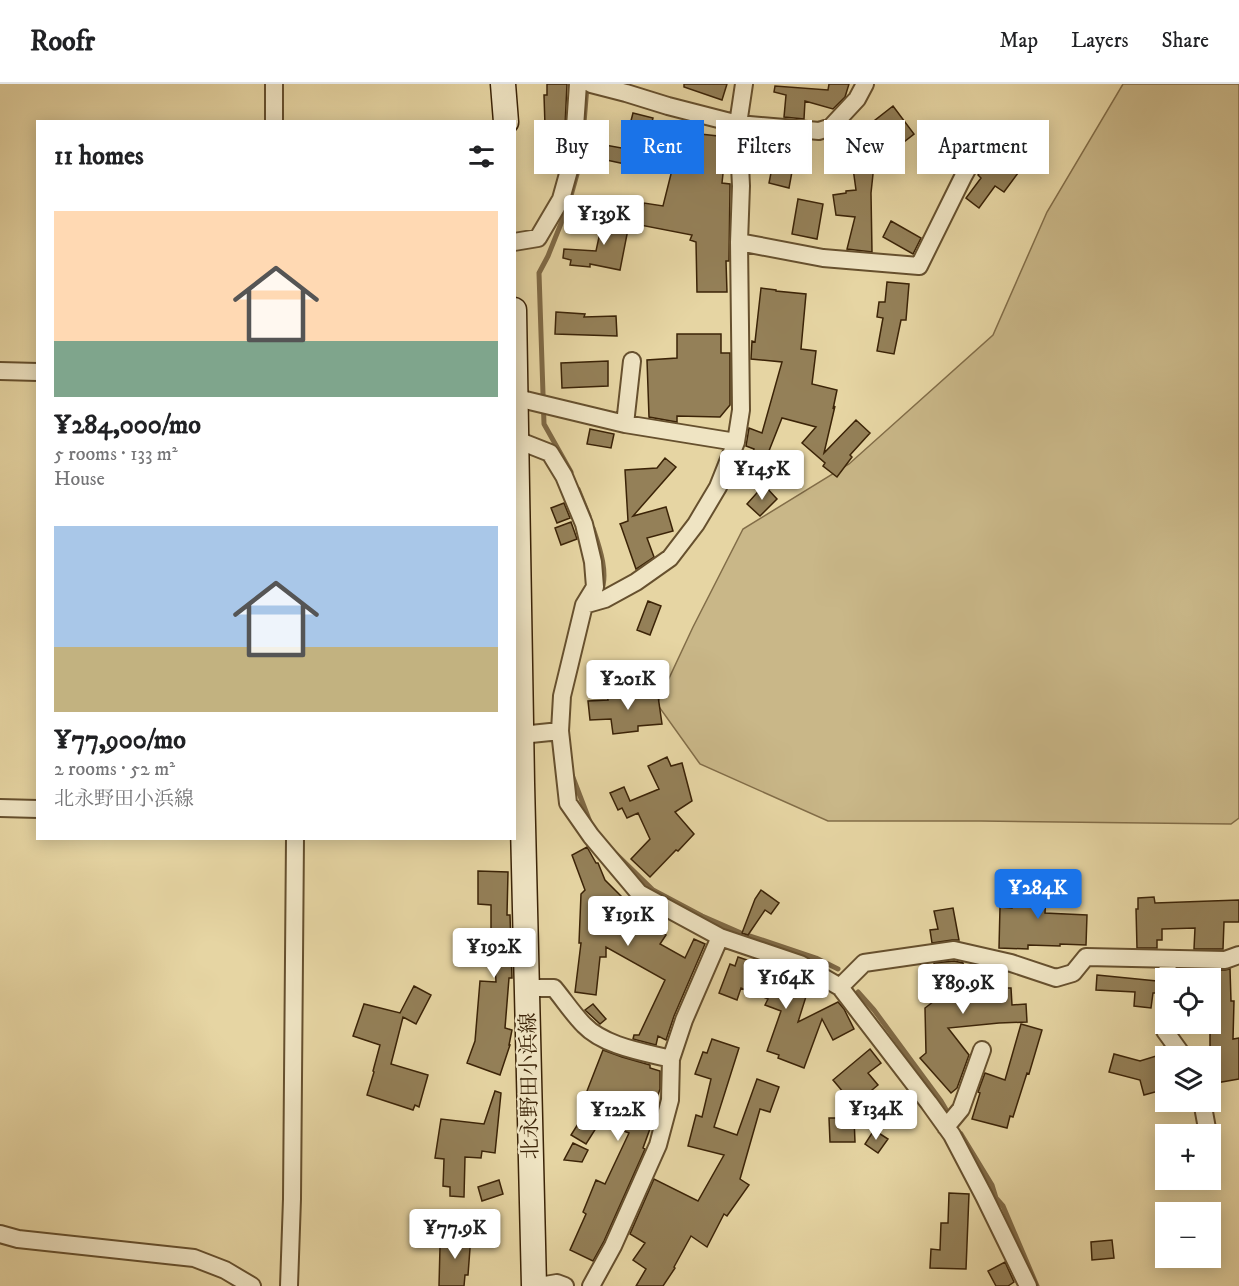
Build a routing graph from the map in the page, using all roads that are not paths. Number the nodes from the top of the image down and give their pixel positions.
1 (274, 84) edge
2 (504, 84) edge
3 (578, 84) edge
4 (744, 84) edge
5 (865, 84) edge
6 (595, 85) edge
7 (274, 120) edge
8 (506, 120) edge
9 (722, 120) edge
10 (739, 120) edge
11 (812, 130) edge
12 (740, 174) edge
13 (965, 174) edge
14 (516, 242) edge
15 (740, 242) junction
16 (516, 326) edge
17 (632, 361) dead end
18 (0, 371) edge
19 (36, 372) edge
20 (525, 400) junction
21 (625, 424) junction
22 (517, 440) junction
23 (736, 442) junction
24 (585, 604) junction
25 (560, 731) junction
26 (521, 735) junction
27 (0, 808) edge
28 (36, 808) edge
29 (519, 814) edge
30 (295, 840) edge
31 (720, 938) junction
32 (1239, 955) edge
33 (1167, 958) junction
34 (1167, 968) edge
35 (840, 987) junction
36 (527, 988) junction
37 (982, 1050) dead end
38 (671, 1059) junction
39 (946, 1127) junction
40 (0, 1234) edge
41 (252, 1286) edge
42 (289, 1286) edge
43 (534, 1286) edge
44 (539, 1286) edge
45 (565, 1286) edge
46 (591, 1286) edge
47 (1028, 1286) edge

1 - 7 street
2 - 8 main road
3 - 14 street
4 - 10 street
5 - 11 street
6 - 9 street
12 - 15 street
13 - 15 street
15 - 23 street
16 - 20 main road, 北永野田小浜線
17 - 21 street
18 - 19 street
20 - 21 street
20 - 22 main road, 北永野田小浜線
21 - 23 street
22 - 24 street
22 - 26 main road, 北永野田小浜線
23 - 24 street
24 - 25 street
25 - 26 street
25 - 31 street
26 - 29 main road, 北永野田小浜線
27 - 28 street
29 - 36 main road, 北永野田小浜線
30 - 42 street
31 - 35 street
31 - 38 street
32 - 33 street
33 - 34 street
33 - 35 street
35 - 39 street
36 - 38 street
36 - 43 main road, 北永野田小浜線
37 - 39 street
38 - 46 street
39 - 47 street
40 - 41 street
44 - 45 street

